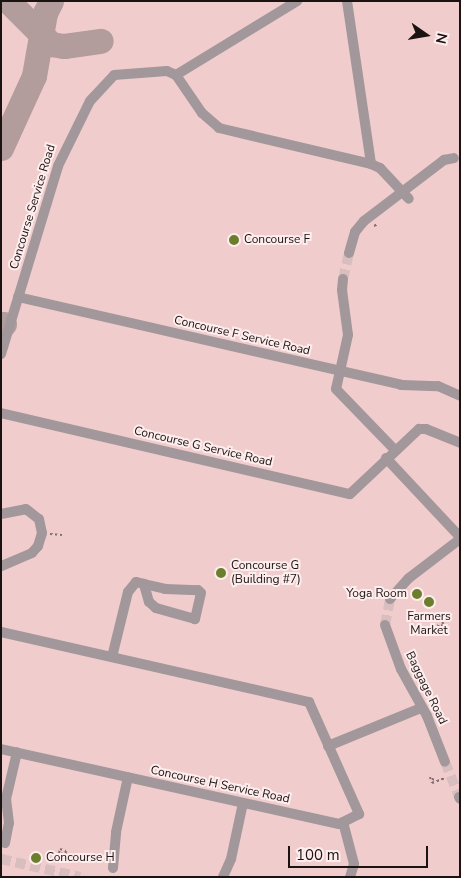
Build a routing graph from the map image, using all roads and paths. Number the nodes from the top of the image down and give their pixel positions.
1 (297, 1) edge
2 (347, 1) edge
3 (176, 75) junction
4 (454, 158) dead end
5 (371, 164) junction
6 (406, 195) junction
7 (349, 254) tunnel mouth
8 (344, 278) tunnel mouth
9 (18, 297) junction
10 (1, 354) edge
11 (340, 371) junction
12 (460, 396) edge
13 (1, 413) edge
14 (460, 443) edge
15 (395, 450) junction
16 (386, 458) junction
17 (1, 514) edge
18 (460, 538) edge
19 (1, 566) edge
20 (144, 584) junction
21 (390, 599) tunnel mouth
22 (441, 613) dead end
23 (440, 619) dead end
24 (442, 624) junction
25 (385, 625) tunnel mouth
26 (438, 628) dead end
27 (1, 632) edge
28 (436, 634) dead end
29 (112, 657) junction
30 (421, 708) junction
31 (328, 746) junction
32 (1, 749) edge
33 (16, 752) junction
34 (445, 762) tunnel mouth
35 (128, 777) junction
36 (445, 778) dead end
37 (434, 780) dead end
38 (4, 800) edge
39 (243, 802) junction
40 (343, 822) junction
41 (4, 824) edge
42 (4, 843) dead end
43 (63, 854) dead end
44 (65, 857) dead end
45 (113, 868) dead end
46 (223, 877) edge
47 (350, 877) edge

1 - 3 lane
2 - 5 lane
3 - 5 lane
3 - 9 lane, Concourse Service Road
4 - 6 lane
5 - 6 lane
6 - 7 lane
8 - 11 lane
9 - 10 lane, Concourse Service Road
9 - 11 lane, Concourse F Service Road
11 - 12 lane, Concourse F Service Road
11 - 15 lane
13 - 16 lane, Concourse G Service Road
14 - 15 lane
15 - 16 lane
16 - 18 lane
17 - 19 lane
18 - 21 lane
20 - 20 lane
20 - 29 lane
22 - 24 path
23 - 24 path
24 - 26 path
24 - 28 path
25 - 30 lane, Baggage Road
27 - 29 lane
29 - 31 lane
30 - 31 lane
30 - 34 lane, Baggage Road
31 - 40 lane
32 - 33 lane, Concourse H Service Road
33 - 35 lane, Concourse H Service Road
33 - 38 lane
35 - 39 lane, Concourse H Service Road
35 - 45 lane
36 - 37 path
38 - 41 lane
39 - 40 lane, Concourse H Service Road
39 - 46 lane
40 - 47 lane
41 - 42 lane
43 - 44 path

